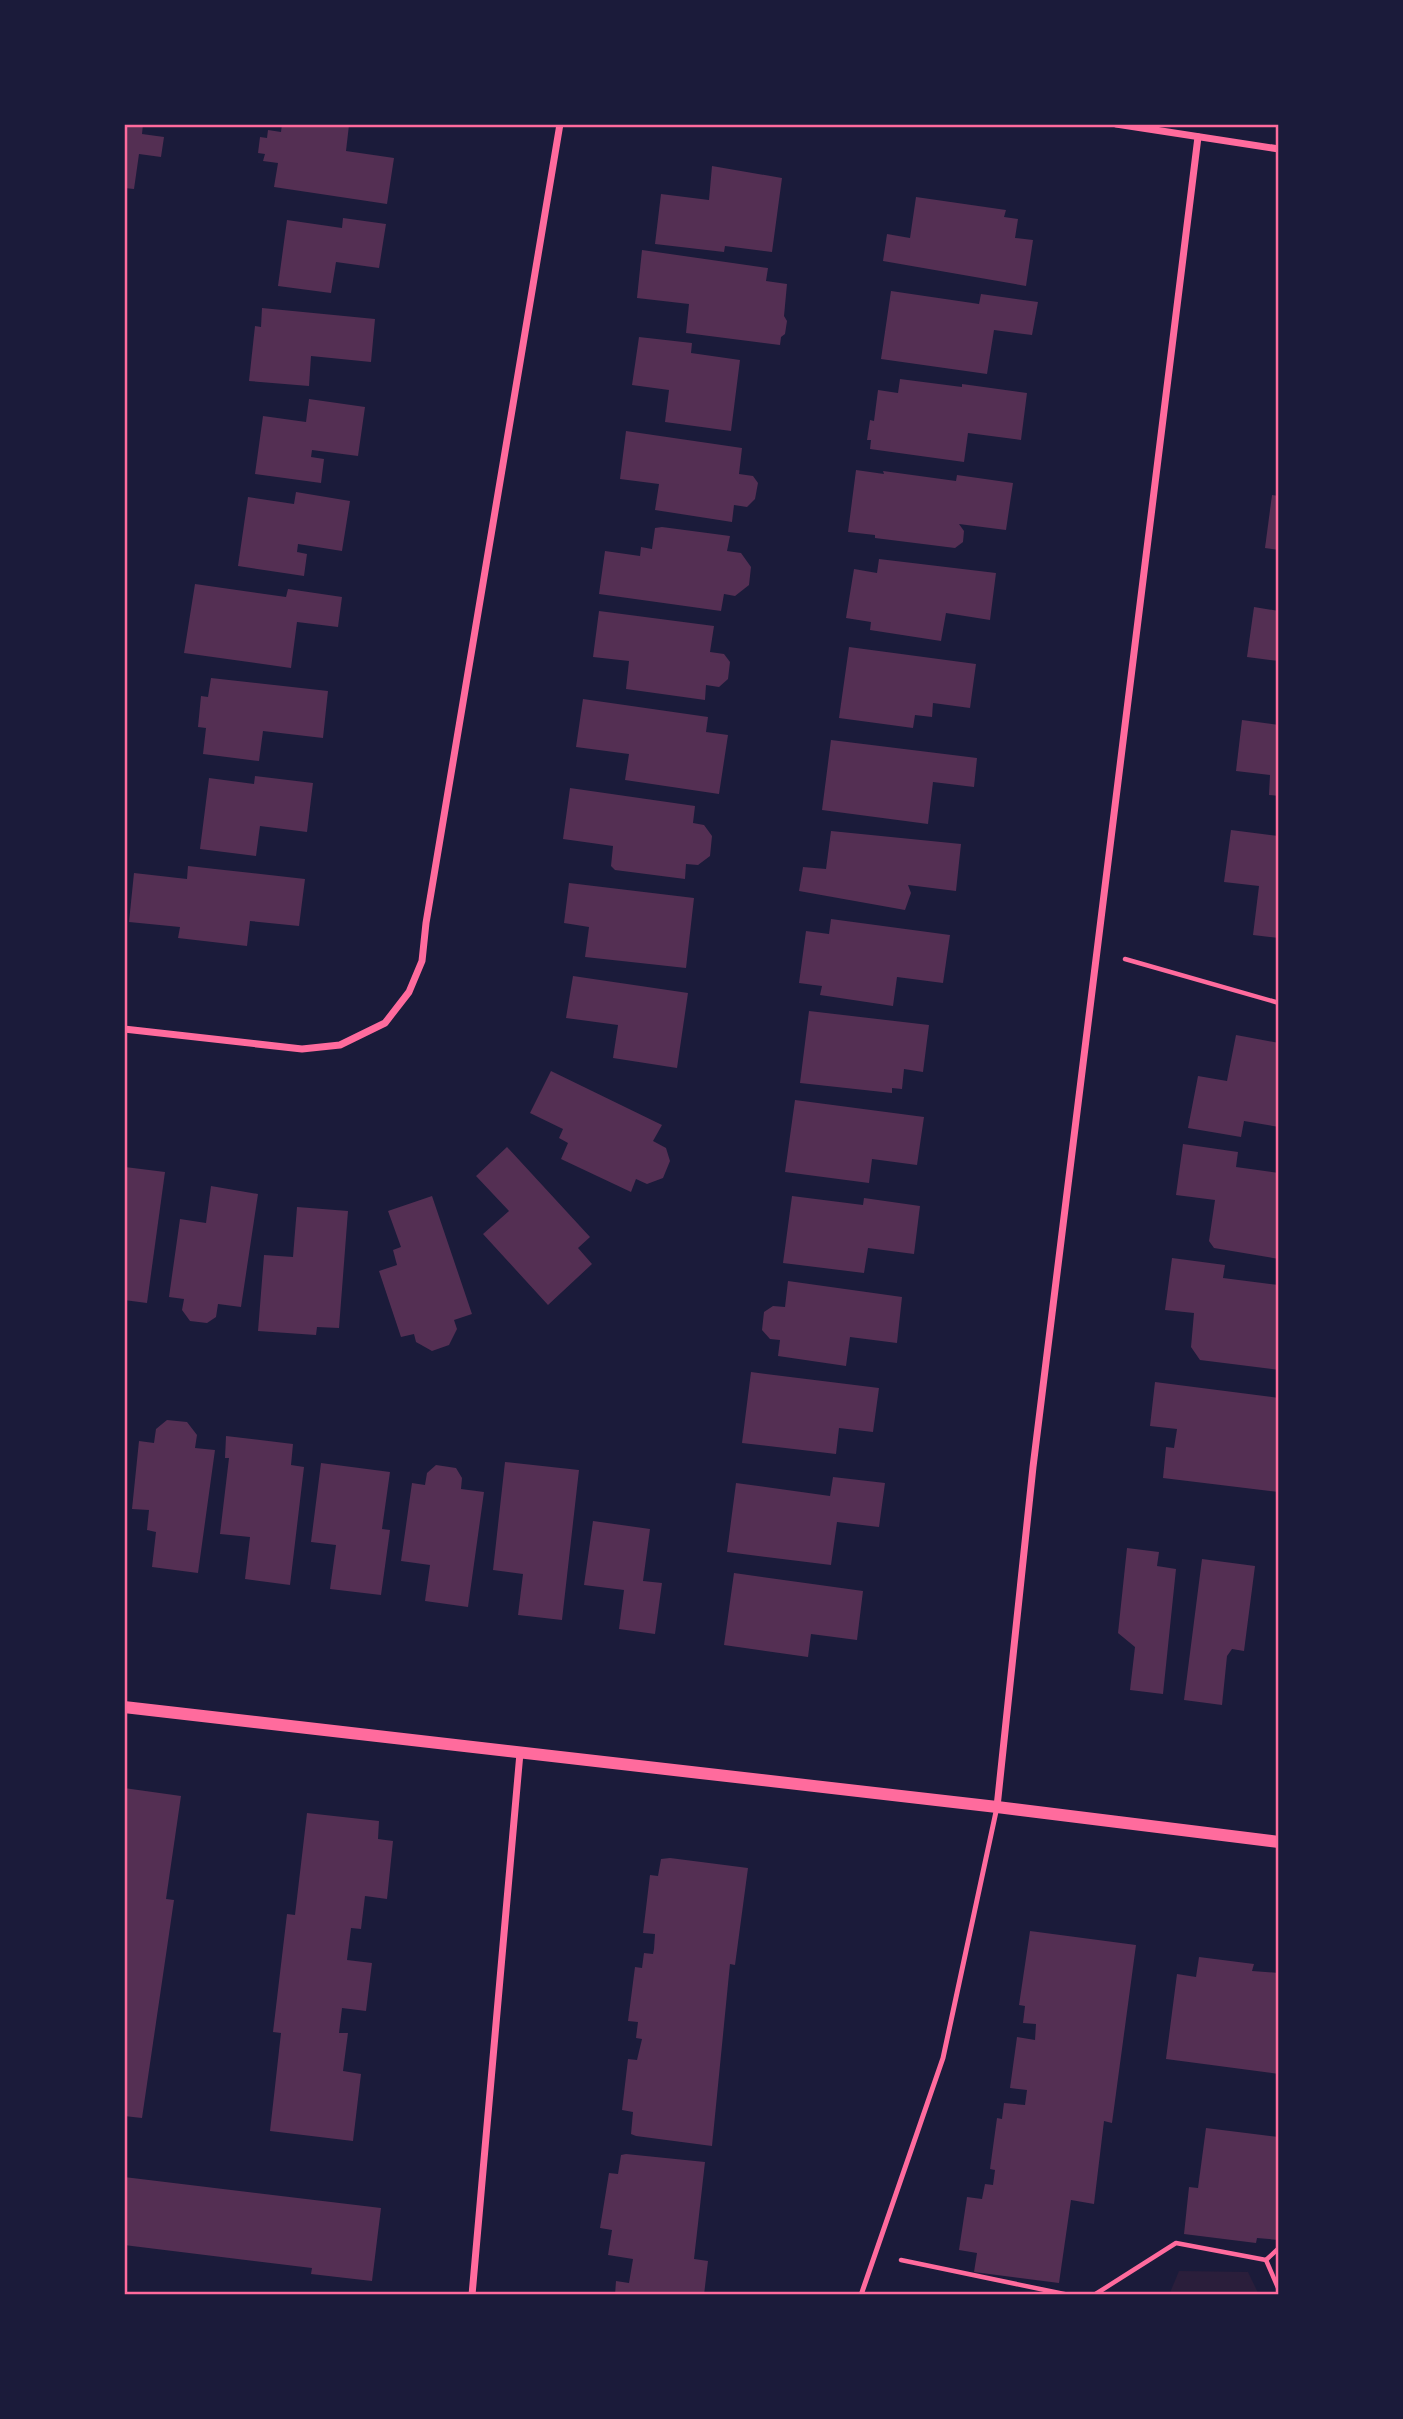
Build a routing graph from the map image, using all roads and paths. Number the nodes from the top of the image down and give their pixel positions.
1 (560, 124) edge
2 (1116, 124) edge
3 (1198, 137) junction
4 (1279, 149) edge
5 (1096, 950) junction
6 (1279, 1003) edge
7 (124, 1029) edge
8 (124, 1707) edge
9 (520, 1753) junction
10 (997, 1807) junction
11 (1279, 1842) edge
12 (1279, 2248) edge
13 (875, 2255) junction
14 (1266, 2260) junction
15 (1279, 2290) edge
16 (472, 2295) edge
17 (861, 2295) edge
18 (1069, 2295) edge
19 (1094, 2295) edge

1 - 7 street
2 - 3 street
3 - 4 street
3 - 5 street
5 - 6 path
5 - 10 street
8 - 9 street
9 - 10 street
9 - 16 street
10 - 11 street
10 - 13 lane
12 - 14 path
13 - 17 lane
13 - 18 path
14 - 15 path
14 - 19 path

